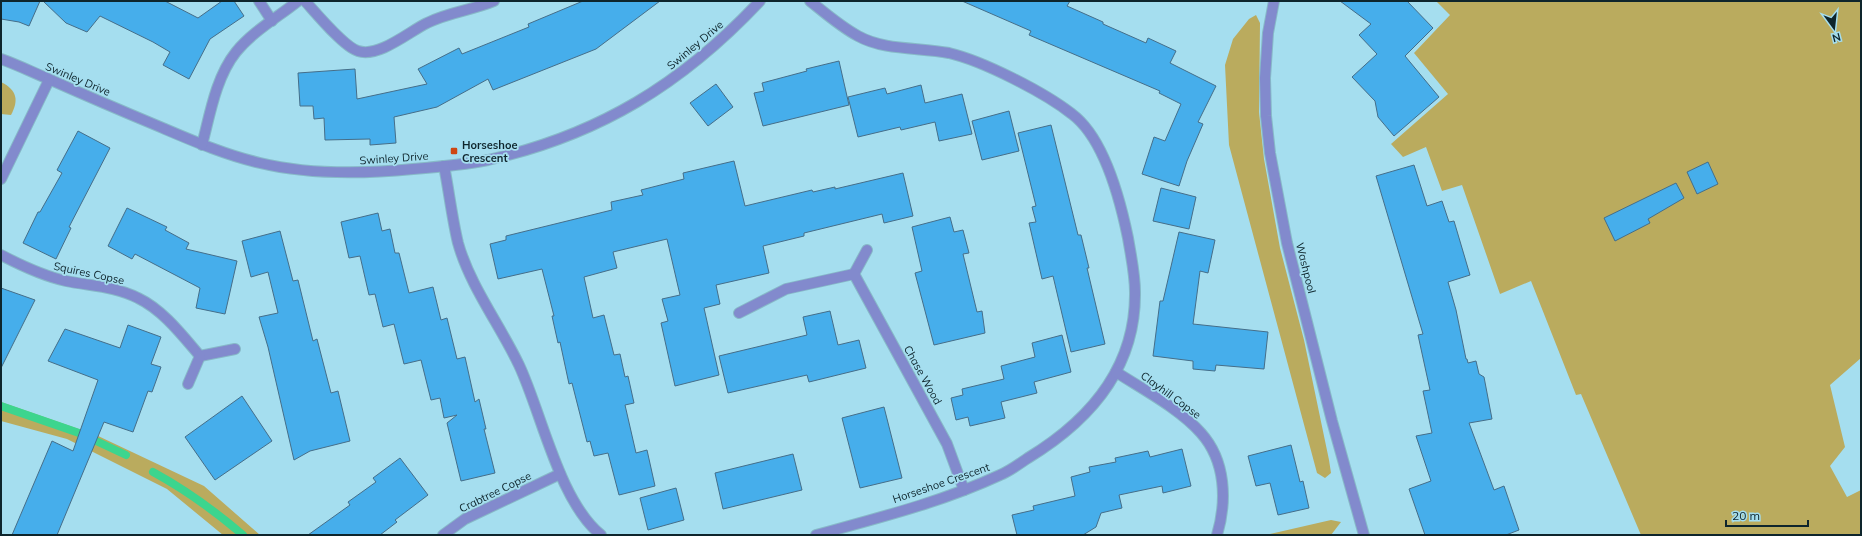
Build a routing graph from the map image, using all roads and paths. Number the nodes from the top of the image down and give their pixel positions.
1 (259, 1) edge
2 (298, 1) edge
3 (305, 1) edge
4 (494, 1) edge
5 (760, 1) edge
6 (810, 1) edge
7 (1274, 1) edge
8 (272, 21) junction
9 (1, 59) edge
10 (49, 80) junction
11 (202, 145) junction
12 (444, 166) junction
13 (1, 179) edge
14 (867, 250) dead end
15 (1, 255) edge
16 (854, 274) junction
17 (738, 313) dead end
18 (235, 349) dead end
19 (200, 356) junction
20 (1116, 372) junction
21 (188, 384) dead end
22 (560, 474) junction
23 (964, 490) junction
24 (443, 535) edge
25 (601, 535) edge
26 (816, 535) edge
27 (1217, 535) edge
28 (1364, 535) edge

1 - 8 street
2 - 8 street
3 - 4 street
5 - 12 street, Swinley Drive
6 - 20 street, Horseshoe Crescent
7 - 28 street, Washpool
8 - 11 street
9 - 10 street, Swinley Drive
10 - 11 street, Swinley Drive
10 - 13 street
11 - 12 street, Swinley Drive
12 - 22 street
14 - 16 street
15 - 19 street, Squires Copse
16 - 17 street
16 - 23 street, Chase Wood
18 - 19 street
19 - 21 street
20 - 23 street, Horseshoe Crescent
20 - 27 street, Clayhill Copse
22 - 24 street, Crabtree Copse
22 - 25 street
23 - 26 street, Horseshoe Crescent

